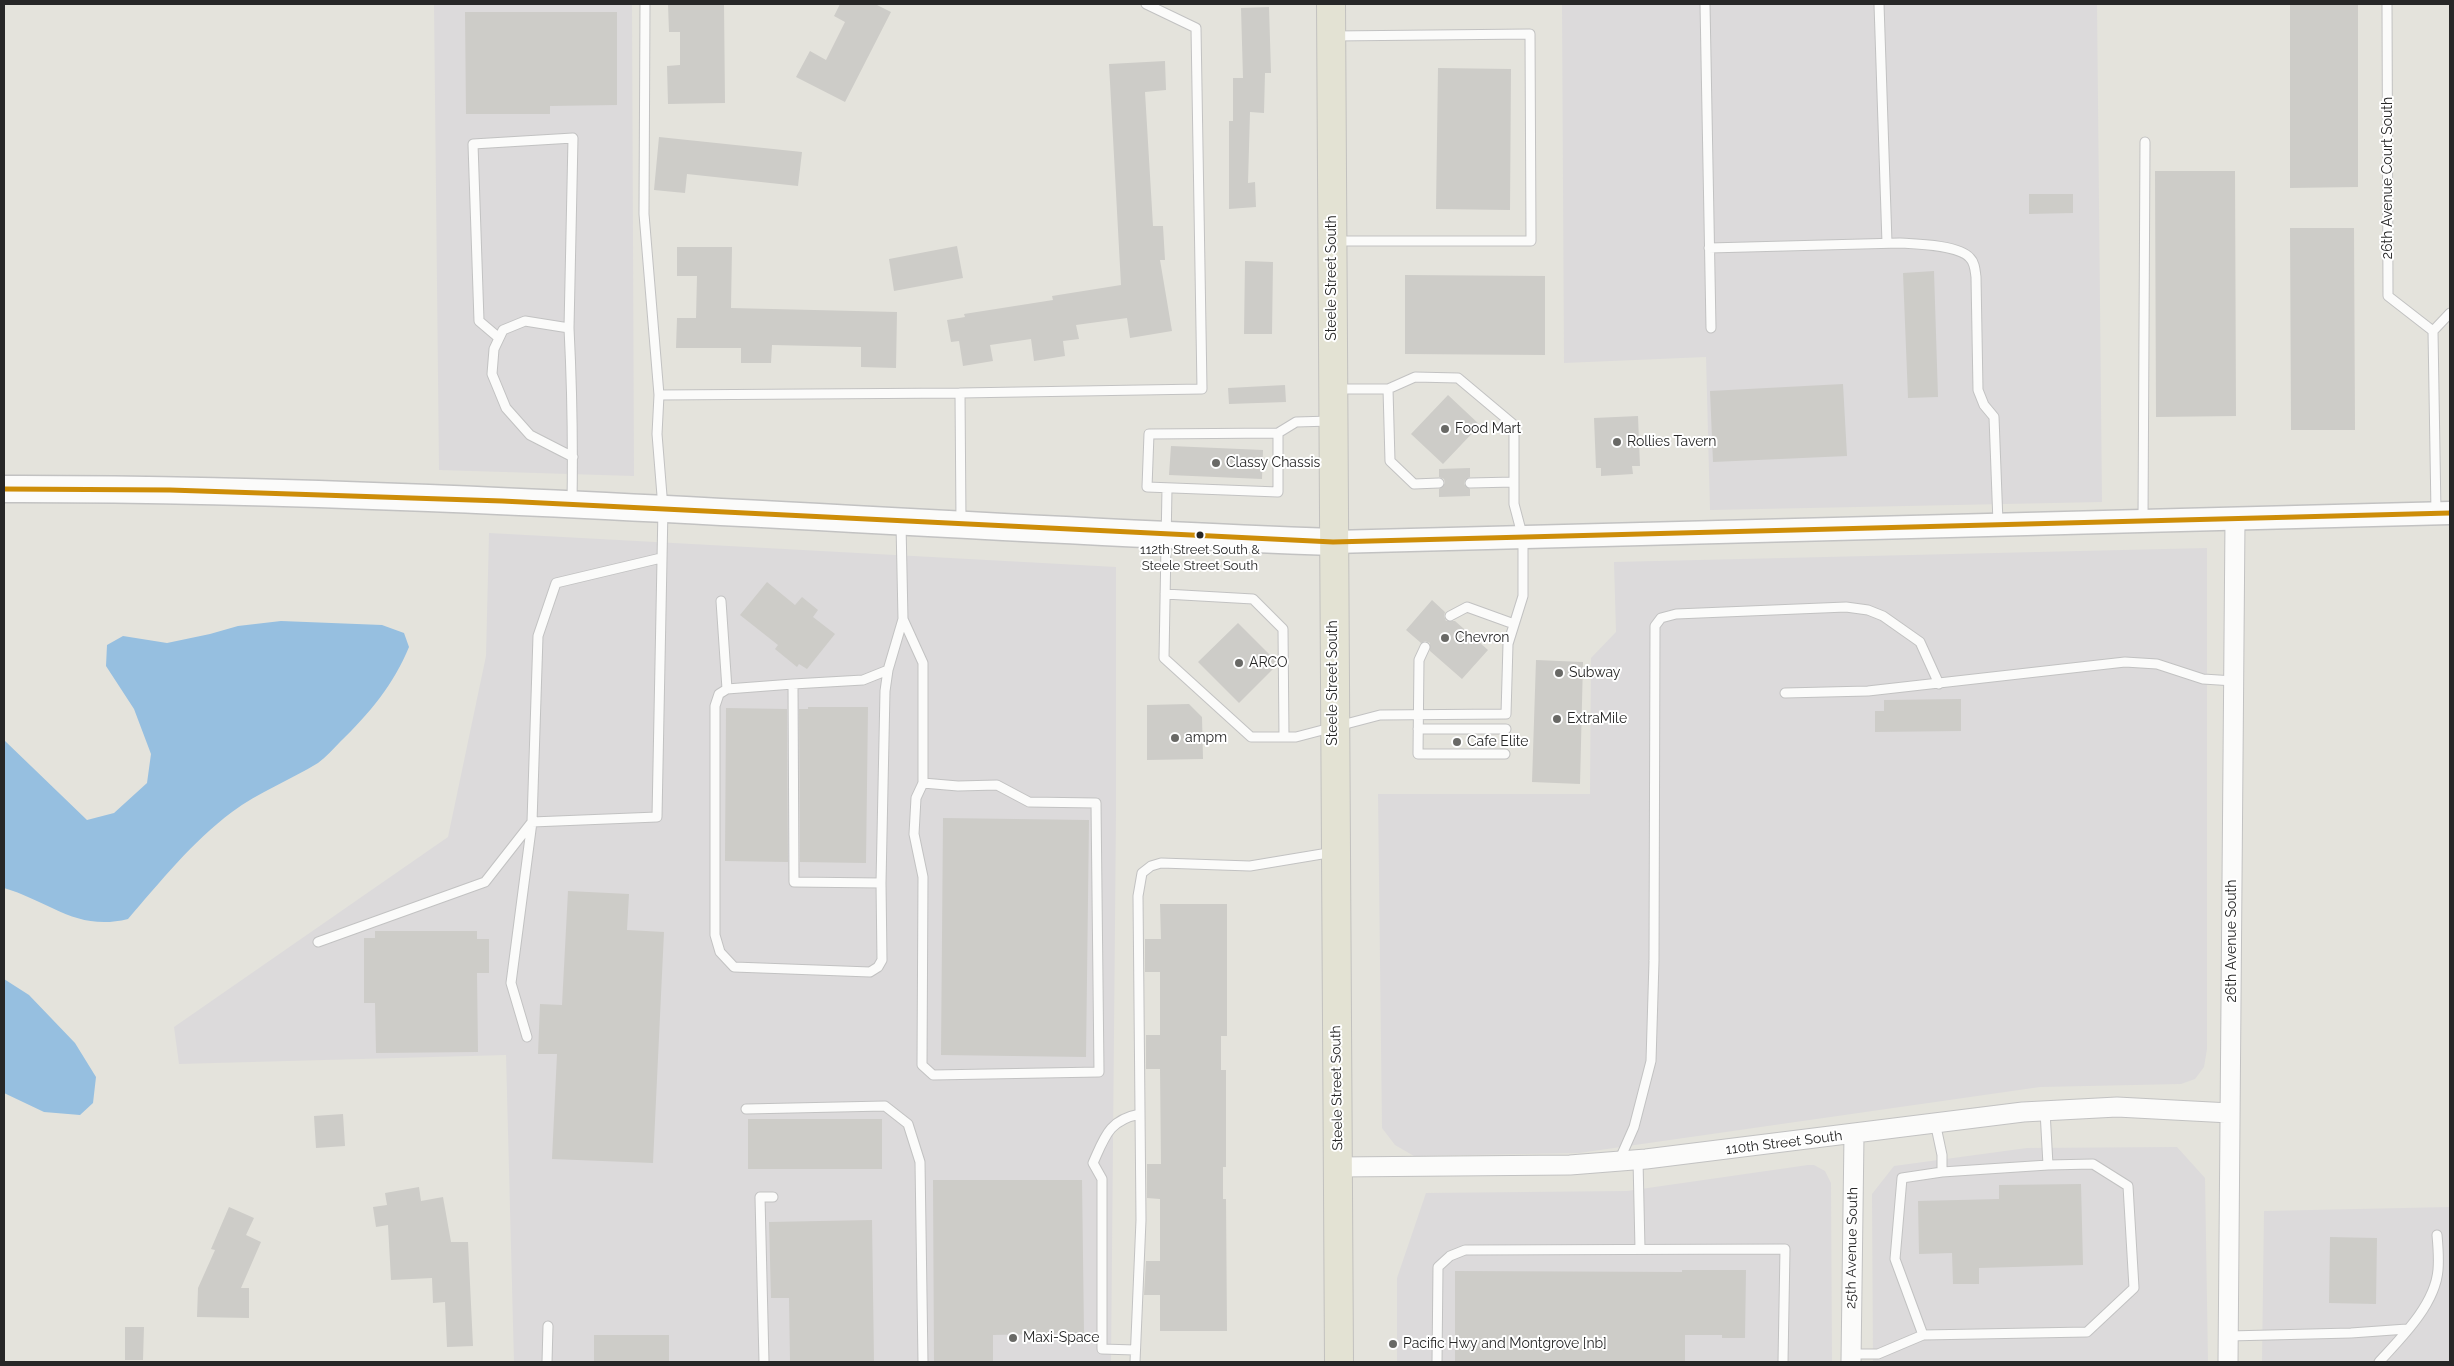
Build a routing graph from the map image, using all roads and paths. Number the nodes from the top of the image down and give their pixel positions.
1 (645, 4) edge
2 (1146, 4) edge
3 (1331, 4) edge
4 (1705, 4) edge
5 (1879, 4) edge
6 (2387, 4) edge
7 (1331, 36) junction
8 (2145, 142) dead end
9 (1332, 241) junction
10 (1887, 243) junction
11 (1709, 248) junction
12 (2450, 313) edge
13 (569, 328) junction
14 (1711, 328) dead end
15 (2433, 331) junction
16 (499, 338) junction
17 (1332, 389) junction
18 (1388, 389) junction
19 (960, 392) junction
20 (659, 394) junction
21 (1334, 421) junction
22 (1278, 433) junction
23 (573, 457) junction
24 (1514, 482) junction
25 (1439, 483) dead end
26 (1470, 483) dead end
27 (1167, 488) junction
28 (4, 489) edge
29 (572, 504) junction
30 (663, 508) junction
31 (2443, 514) edge
32 (2235, 520) junction
33 (901, 521) junction
34 (2143, 522) junction
35 (961, 524) junction
36 (1998, 526) junction
37 (1166, 536) junction
38 (1523, 538) junction
39 (1333, 542) junction
40 (661, 558) junction
41 (1165, 594) junction
42 (721, 601) dead end
43 (1450, 616) dead end
44 (903, 619) junction
45 (1514, 624) junction
46 (1425, 646) dead end
47 (888, 670) junction
48 (2234, 681) junction
49 (792, 684) junction
50 (1939, 684) junction
51 (726, 689) junction
52 (1785, 692) dead end
53 (1418, 715) junction
54 (1334, 727) junction
55 (1506, 729) dead end
56 (1418, 730) junction
57 (1284, 737) junction
58 (1505, 754) dead end
59 (922, 783) junction
60 (532, 822) junction
61 (1334, 852) junction
62 (881, 883) junction
63 (318, 942) dead end
64 (527, 1037) dead end
65 (746, 1109) dead end
66 (2045, 1111) junction
67 (2230, 1113) junction
68 (1140, 1114) junction
69 (1935, 1122) junction
70 (1854, 1134) junction
71 (1638, 1160) junction
72 (1619, 1161) junction
73 (2048, 1165) junction
74 (1337, 1167) junction
75 (1942, 1172) junction
76 (773, 1197) dead end
77 (2437, 1235) dead end
78 (1640, 1249) junction
79 (548, 1326) dead end
80 (2407, 1329) junction
81 (1923, 1335) junction
82 (2229, 1336) junction
83 (1135, 1350) junction
84 (1851, 1358) edge
85 (547, 1362) edge
86 (764, 1362) edge
87 (923, 1362) edge
88 (1135, 1362) edge
89 (1339, 1362) edge
90 (1437, 1362) edge
91 (1783, 1362) edge
92 (2228, 1362) edge
93 (2379, 1362) edge

1 - 20 lane
2 - 19 lane
3 - 7 main road, Steele Street South
4 - 11 lane
5 - 10 lane
6 - 15 lane, 26th Avenue Court South
7 - 9 main road, Steele Street South
7 - 9 lane
8 - 34 lane
9 - 17 main road, Steele Street South
10 - 11 lane
10 - 36 lane
11 - 14 lane
12 - 15 lane
13 - 16 lane
13 - 16 lane
13 - 23 lane
15 - 31 lane
16 - 23 lane
17 - 18 lane
17 - 21 main road, Steele Street South
18 - 24 lane
18 - 25 lane
19 - 20 lane
19 - 35 lane
20 - 30 lane
21 - 22 lane
21 - 39 main road, Steele Street South
22 - 27 lane
22 - 27 lane
23 - 29 lane
24 - 26 lane
24 - 38 lane
27 - 37 lane
28 - 29 main road
29 - 30 main road
30 - 33 main road
30 - 40 lane
31 - 32 street
32 - 34 street
32 - 48 street, 26th Avenue South
33 - 35 main road
33 - 44 lane
34 - 36 street
35 - 37 main road
36 - 38 street
37 - 39 main road
37 - 41 lane
38 - 39 street
38 - 45 lane
39 - 54 main road, Steele Street South
40 - 60 lane
40 - 60 lane
41 - 57 lane
41 - 57 lane
42 - 51 lane
43 - 45 lane
44 - 47 lane
44 - 59 lane
45 - 53 lane
46 - 53 lane
47 - 49 lane
47 - 62 lane
48 - 50 lane
48 - 67 street, 26th Avenue South
49 - 51 lane
49 - 62 lane
50 - 52 lane
50 - 72 lane
51 - 62 lane
53 - 54 lane
53 - 56 lane
54 - 57 lane
54 - 61 main road, Steele Street South
55 - 56 lane
56 - 58 lane
59 - 59 lane
60 - 63 lane
60 - 64 lane
61 - 68 lane
61 - 74 main road, Steele Street South
65 - 87 lane
66 - 67 street, 110th Street South
66 - 69 street, 110th Street South
66 - 73 lane
67 - 82 street, 26th Avenue South
68 - 83 lane
68 - 83 lane
69 - 70 street, 110th Street South
69 - 75 lane
70 - 71 street, 110th Street South
70 - 84 street, 25th Avenue South
71 - 72 street, 110th Street South
71 - 78 lane
72 - 74 street, 110th Street South
73 - 75 lane
73 - 81 lane
74 - 89 main road, Steele Street South
75 - 81 lane
76 - 86 lane
77 - 80 lane
78 - 90 lane
78 - 91 lane
79 - 85 lane
80 - 82 lane
80 - 93 lane
81 - 84 lane
82 - 92 street, 26th Avenue South
83 - 88 lane

